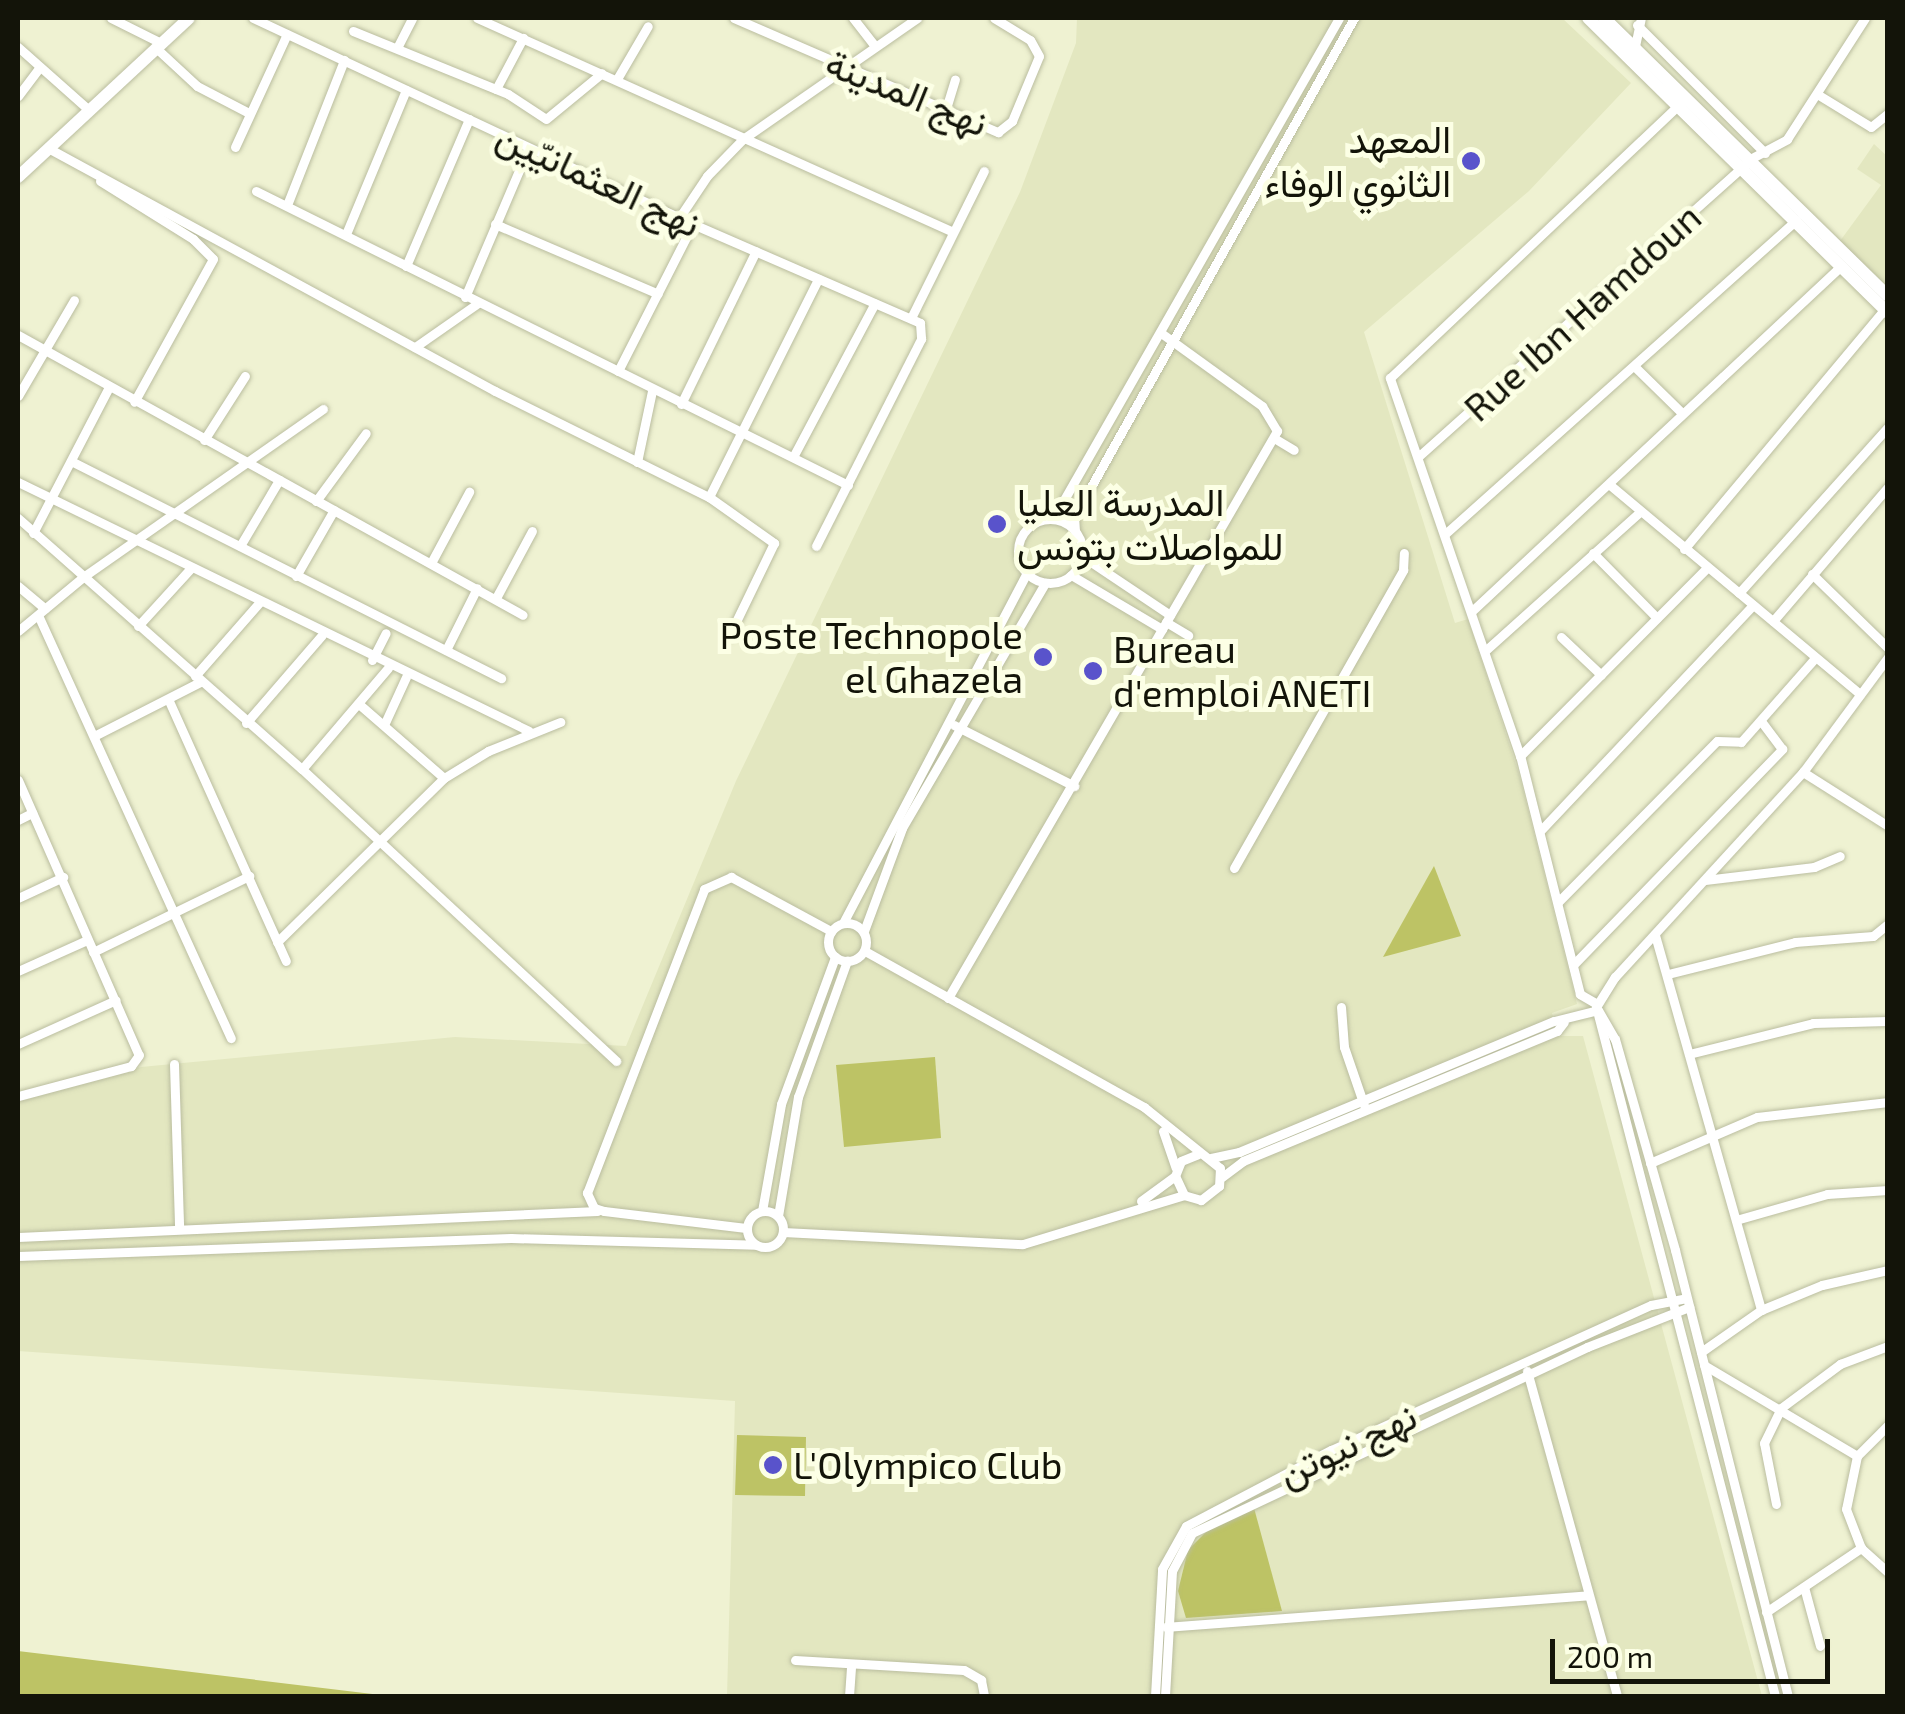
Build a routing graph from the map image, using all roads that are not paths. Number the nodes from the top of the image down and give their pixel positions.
1 (113, 18) edge
2 (190, 18) edge
3 (253, 18) edge
4 (412, 18) edge
5 (476, 18) edge
6 (734, 18) edge
7 (770, 18) edge
8 (853, 18) edge
9 (916, 18) edge
10 (994, 18) edge
11 (1339, 18) edge
12 (1354, 18) edge
13 (1588, 18) edge
14 (1604, 18) edge
15 (1865, 18) edge
16 (1639, 21) edge
17 (648, 26) dead end
18 (353, 30) dead end
19 (764, 31) junction
20 (288, 34) junction
21 (523, 38) junction
22 (158, 46) junction
23 (398, 46) junction
24 (876, 46) junction
25 (1635, 46) junction
26 (18, 47) edge
27 (344, 60) junction
28 (40, 67) junction
29 (840, 68) junction
30 (602, 73) junction
31 (617, 79) junction
32 (955, 80) dead end
33 (496, 89) junction
34 (406, 90) junction
35 (1817, 94) junction
36 (18, 96) edge
37 (1680, 104) junction
38 (89, 110) junction
39 (946, 112) junction
40 (249, 113) junction
41 (1888, 113) edge
42 (469, 119) junction
43 (743, 138) junction
44 (235, 146) dead end
45 (48, 148) junction
46 (528, 149) junction
47 (1754, 159) junction
48 (87, 169) junction
49 (984, 172) dead end
50 (18, 174) edge
51 (256, 191) dead end
52 (288, 206) junction
53 (679, 218) junction
54 (1796, 220) junction
55 (495, 224) junction
56 (694, 224) junction
57 (951, 230) junction
58 (346, 234) junction
59 (756, 252) junction
60 (406, 266) junction
61 (1841, 266) junction
62 (818, 279) junction
63 (658, 294) junction
64 (465, 297) junction
65 (74, 300) dead end
66 (478, 303) junction
67 (875, 303) junction
68 (1887, 306) edge
69 (910, 318) junction
70 (1162, 333) junction
71 (18, 335) edge
72 (1174, 341) junction
73 (415, 347) junction
74 (42, 350) junction
75 (1634, 366) junction
76 (618, 371) junction
77 (246, 376) dead end
78 (109, 388) junction
79 (652, 391) junction
80 (18, 396) edge
81 (134, 402) junction
82 (682, 404) junction
83 (324, 409) dead end
84 (1682, 412) junction
85 (1888, 427) edge
86 (366, 433) dead end
87 (740, 433) junction
88 (1274, 438) junction
89 (204, 440) junction
90 (1294, 450) dead end
91 (1419, 456) junction
92 (793, 457) junction
93 (71, 460) junction
94 (246, 462) junction
95 (637, 462) junction
96 (279, 480) junction
97 (18, 482) edge
98 (848, 485) junction
99 (1610, 486) junction
100 (1888, 487) edge
101 (470, 492) dead end
102 (50, 498) junction
103 (709, 498) junction
104 (316, 501) junction
105 (334, 510) junction
106 (1640, 512) junction
107 (172, 513) junction
108 (18, 518) edge
109 (1052, 519) junction
110 (532, 531) dead end
111 (1075, 531) junction
112 (33, 533) junction
113 (1445, 534) junction
114 (133, 541) junction
115 (240, 546) junction
116 (816, 546) dead end
117 (1684, 549) junction
118 (1404, 553) dead end
119 (1593, 553) junction
120 (1082, 556) junction
121 (432, 563) junction
122 (1707, 568) junction
123 (190, 569) junction
124 (1026, 574) junction
125 (1812, 574) junction
126 (1071, 575) junction
127 (296, 576) junction
128 (83, 577) junction
129 (1045, 583) junction
130 (18, 586) edge
131 (477, 588) junction
132 (1738, 593) junction
133 (496, 598) junction
134 (259, 603) junction
135 (1753, 605) junction
136 (1472, 611) junction
137 (42, 612) junction
138 (523, 615) dead end
139 (1656, 618) junction
140 (1773, 621) junction
141 (1166, 622) junction
142 (138, 626) junction
143 (18, 630) edge
144 (386, 633) dead end
145 (322, 635) junction
146 (1188, 635) dead end
147 (729, 636) dead end
148 (1561, 637) dead end
149 (1888, 648) edge
150 (446, 650) junction
151 (1486, 650) junction
152 (1888, 657) edge
153 (1815, 658) junction
154 (372, 660) junction
155 (388, 668) junction
156 (1601, 675) junction
157 (406, 677) junction
158 (501, 678) dead end
159 (198, 679) junction
160 (1860, 694) junction
161 (169, 700) junction
162 (360, 705) junction
163 (1761, 720) junction
164 (947, 721) junction
165 (560, 722) dead end
166 (246, 723) junction
167 (384, 725) junction
168 (958, 727) junction
169 (529, 732) junction
170 (96, 734) junction
171 (1520, 756) junction
172 (302, 770) junction
173 (1803, 772) junction
174 (444, 778) junction
175 (18, 780) edge
176 (1074, 786) junction
177 (32, 813) junction
178 (18, 820) edge
179 (1888, 826) edge
180 (1540, 830) junction
181 (379, 842) junction
182 (1840, 856) dead end
183 (1234, 868) dead end
184 (250, 876) junction
185 (63, 877) junction
186 (1705, 880) junction
187 (18, 898) edge
188 (1558, 902) junction
189 (176, 912) junction
190 (843, 922) junction
191 (1888, 924) edge
192 (831, 931) junction
193 (864, 931) junction
194 (1655, 935) junction
195 (88, 940) junction
196 (276, 942) junction
197 (865, 950) junction
198 (93, 952) junction
199 (835, 957) junction
200 (847, 961) junction
201 (286, 962) dead end
202 (1574, 966) junction
203 (18, 971) edge
204 (1668, 974) junction
205 (948, 998) junction
206 (116, 1000) junction
207 (1340, 1007) dead end
208 (1598, 1007) junction
209 (1888, 1020) edge
210 (231, 1038) dead end
211 (18, 1044) edge
212 (1689, 1054) junction
213 (616, 1061) dead end
214 (174, 1064) dead end
215 (18, 1096) edge
216 (1886, 1098) edge
217 (1363, 1105) junction
218 (1160, 1124) junction
219 (1712, 1133) junction
220 (1198, 1154) junction
221 (1212, 1158) junction
222 (1650, 1164) junction
223 (1175, 1173) junction
224 (1222, 1177) junction
225 (1888, 1190) edge
226 (1184, 1195) junction
227 (1134, 1205) junction
228 (604, 1211) junction
229 (762, 1211) junction
230 (778, 1216) junction
231 (1736, 1220) junction
232 (179, 1228) junction
233 (746, 1228) junction
234 (783, 1232) junction
235 (18, 1237) edge
236 (756, 1246) junction
237 (18, 1256) edge
238 (1888, 1270) edge
239 (1682, 1303) junction
240 (1760, 1310) junction
241 (1888, 1346) edge
242 (1701, 1352) junction
243 (1524, 1364) junction
244 (1704, 1365) junction
245 (1528, 1375) junction
246 (1781, 1408) junction
247 (1888, 1426) edge
248 (1857, 1456) junction
249 (1776, 1504) dead end
250 (1176, 1547) junction
251 (1861, 1548) junction
252 (1888, 1572) edge
253 (1804, 1587) junction
254 (1588, 1596) junction
255 (1766, 1612) junction
256 (1163, 1627) junction
257 (1820, 1646) dead end
258 (795, 1660) dead end
259 (851, 1664) junction
260 (849, 1696) edge
261 (984, 1696) edge
262 (1155, 1696) edge
263 (1165, 1696) edge
264 (1617, 1696) edge
265 (1775, 1696) edge
266 (1788, 1696) edge

1 - 22 street
2 - 22 street
3 - 20 street, نهج العثمانيّين
4 - 23 street
5 - 21 street
6 - 19 street, نهج المدينة
7 - 19 street
8 - 24 street
9 - 24 street
10 - 39 street, نهج المدينة
11 - 70 street
12 - 72 street
13 - 37 street
14 - 25 street
15 - 35 street, Rue Ibn Hamdoun
16 - 25 street
16 - 47 street
17 - 31 street
18 - 23 street
19 - 29 street, نهج المدينة
20 - 27 street, نهج العثمانيّين
20 - 40 street
21 - 30 street
21 - 33 street
22 - 38 street
22 - 40 street
23 - 33 street
24 - 29 street
25 - 47 street
26 - 28 street
27 - 34 street, نهج العثمانيّين
27 - 52 street
28 - 36 street
28 - 38 street
29 - 39 street, نهج المدينة
29 - 43 street
30 - 31 street
30 - 33 street
31 - 43 street
32 - 39 street
34 - 42 street, نهج العثمانيّين
34 - 58 street
35 - 41 street
35 - 47 street, Rue Ibn Hamdoun
37 - 47 street
37 - 91 street
38 - 45 street
40 - 44 street
42 - 46 street, نهج العثمانيّين
42 - 60 street
43 - 53 street
43 - 57 street
45 - 48 street
45 - 50 street
46 - 53 street, نهج العثمانيّين
46 - 55 street
47 - 54 street
47 - 68 street
47 - 91 street, Rue Ibn Hamdoun
48 - 73 street
48 - 81 street
49 - 57 street
51 - 52 street
52 - 58 street
53 - 56 street, نهج العثمانيّين
54 - 61 street
54 - 75 street
55 - 63 street
55 - 64 street
56 - 59 street, نهج العثمانيّين
56 - 63 street
57 - 69 street
58 - 60 street
59 - 62 street, نهج العثمانيّين
59 - 82 street
60 - 64 street
61 - 68 street
61 - 84 street
62 - 67 street, نهج العثمانيّين
62 - 87 street
63 - 76 street
64 - 66 street
65 - 74 street
66 - 73 street
66 - 76 street
67 - 69 street, نهج العثمانيّين
67 - 92 street
68 - 117 street
69 - 98 street
70 - 72 street
70 - 109 street
71 - 74 street
72 - 88 street
72 - 111 street
73 - 95 street
74 - 78 street
74 - 80 street
75 - 84 street
75 - 113 street
76 - 79 street
77 - 89 street
78 - 81 street
78 - 93 street
79 - 82 street
79 - 95 street
81 - 89 street
82 - 87 street
83 - 94 street
84 - 99 street
85 - 132 street
86 - 104 street
87 - 92 street
87 - 103 street
88 - 90 street
88 - 141 street
89 - 94 street
91 - 113 street
92 - 98 street
93 - 102 street
93 - 107 street
94 - 96 street
94 - 107 street
95 - 103 street
96 - 104 street
96 - 115 street
97 - 102 street
98 - 116 street
99 - 106 street
99 - 136 street
100 - 125 street
101 - 121 street
102 - 112 street
102 - 114 street
103 - 147 street
104 - 105 street
105 - 121 street
105 - 127 street
106 - 117 street
106 - 119 street
107 - 114 street
107 - 115 street
108 - 112 street
109 - 111 street
109 - 124 street
110 - 133 street
111 - 120 street
112 - 128 street
113 - 136 street
114 - 123 street
114 - 128 street
115 - 127 street
117 - 122 street
118 - 183 street
119 - 139 street
119 - 151 street
120 - 126 street
120 - 141 street
121 - 131 street
122 - 132 street
122 - 139 street
123 - 134 street
123 - 142 street
124 - 129 street
124 - 164 street
125 - 140 street
125 - 149 street
126 - 129 street
126 - 141 street
127 - 150 street
128 - 137 street
128 - 142 street
129 - 168 street
130 - 137 street
131 - 133 street
131 - 150 street
132 - 135 street
133 - 138 street
134 - 145 street
134 - 159 street
135 - 140 street
135 - 180 street
136 - 151 street
137 - 143 street
137 - 170 street
139 - 156 street
140 - 153 street
141 - 146 street
141 - 176 street
142 - 159 street
144 - 154 street
145 - 154 street
145 - 166 street
148 - 156 street
150 - 158 street
151 - 171 street
152 - 160 street
153 - 160 street
153 - 163 street
154 - 155 street
155 - 157 street
155 - 162 street
156 - 171 street
157 - 167 street
157 - 169 street
159 - 161 street
159 - 166 street
160 - 173 street
161 - 170 street
161 - 184 street
162 - 167 street
162 - 172 street
163 - 188 street
163 - 202 street
164 - 168 street
164 - 190 street
165 - 169 street
166 - 172 street
167 - 174 street
168 - 176 street
168 - 193 street
169 - 174 street
170 - 189 street
171 - 180 street
172 - 181 street
173 - 179 street
173 - 186 street
174 - 181 street
175 - 177 street
176 - 205 street
177 - 178 street
177 - 185 street
180 - 188 street
181 - 196 street
181 - 213 street
182 - 186 street
184 - 189 street
184 - 196 street
185 - 187 street
185 - 195 street
186 - 194 street
188 - 202 street
189 - 198 street
189 - 210 street
190 - 192 street
190 - 193 street
191 - 204 street
192 - 199 street
192 - 228 street
193 - 197 street
194 - 204 street
194 - 208 street
195 - 198 street
195 - 203 street
196 - 201 street
197 - 200 street
197 - 205 street
198 - 206 street
199 - 200 street
199 - 229 street
200 - 230 street
202 - 208 street
204 - 212 street
205 - 218 street
206 - 211 street
206 - 215 street
207 - 217 street
208 - 217 street
208 - 222 street
208 - 239 street
209 - 212 street
212 - 219 street
214 - 232 street
216 - 219 street
217 - 221 street
217 - 224 street
218 - 220 street
218 - 223 street
219 - 222 street
219 - 231 street
220 - 221 street
220 - 223 street
221 - 224 street
222 - 239 street
223 - 226 street
223 - 227 street
224 - 226 street
225 - 231 street
226 - 227 street
227 - 234 street
228 - 232 street
228 - 233 street
229 - 230 street
229 - 233 street
230 - 234 street
231 - 240 street
232 - 235 street
233 - 236 street
234 - 236 street
236 - 237 street
238 - 240 street
239 - 242 street
239 - 243 street, نهج نيوتن
239 - 245 street, نهج نيوتن
239 - 265 street
240 - 242 street
241 - 246 street
242 - 244 street
243 - 245 street
243 - 250 street, نهج نيوتن
244 - 246 street
244 - 255 street
245 - 250 street, نهج نيوتن
245 - 254 street
246 - 248 street
246 - 249 street
247 - 248 street
248 - 251 street
250 - 256 street
251 - 252 street
251 - 253 street
253 - 255 street
253 - 257 street
254 - 256 street
254 - 264 street
255 - 266 street
256 - 262 street
256 - 263 street
258 - 259 street
259 - 260 street
259 - 261 street

